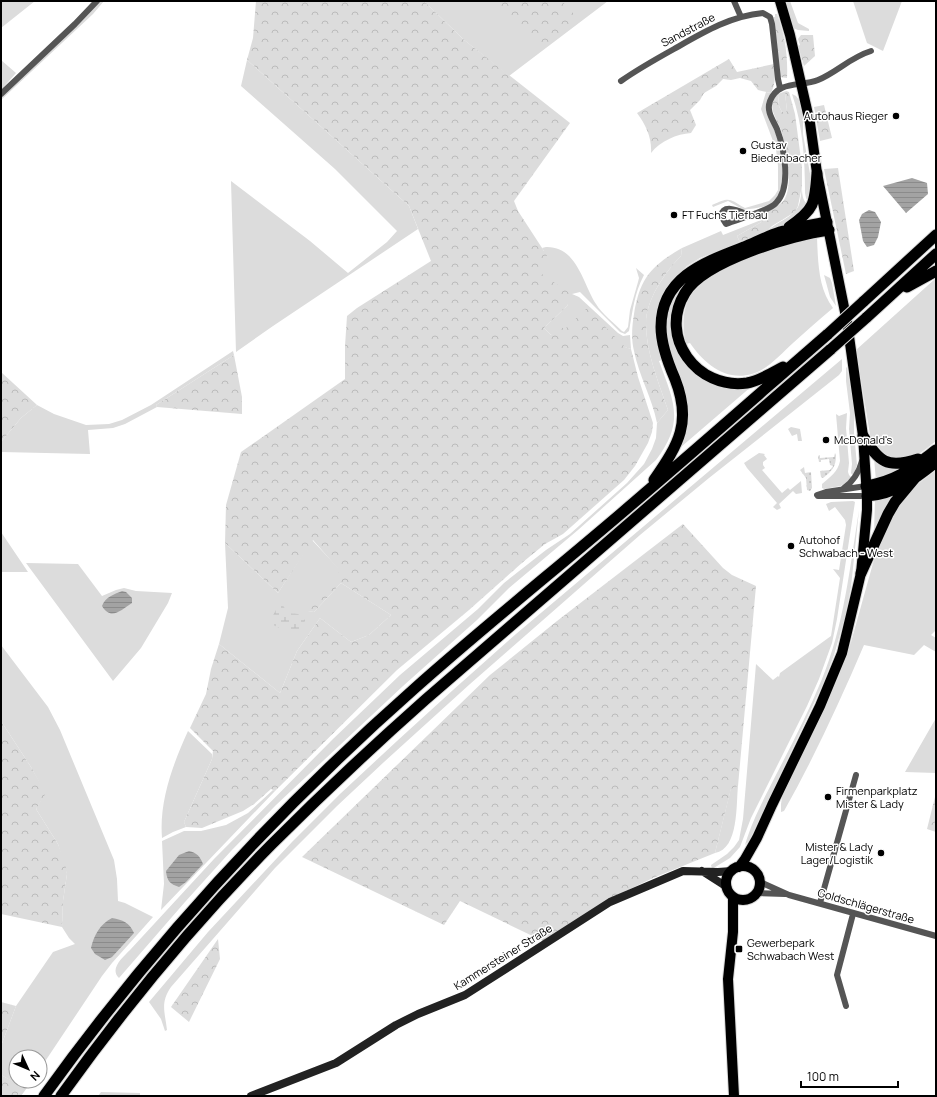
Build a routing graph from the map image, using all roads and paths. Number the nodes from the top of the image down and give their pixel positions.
1 (97, 1) edge
2 (734, 1) edge
3 (780, 1) edge
4 (742, 17) junction
5 (871, 51) dead end
6 (621, 81) dead end
7 (801, 84) junction
8 (780, 88) junction
9 (1, 94) edge
10 (817, 173) junction
11 (745, 216) dead end
12 (828, 226) junction
13 (781, 232) junction
14 (936, 235) edge
15 (936, 254) edge
16 (936, 271) edge
17 (891, 296) junction
18 (799, 358) junction
19 (863, 436) junction
20 (936, 450) edge
21 (864, 454) junction
22 (931, 459) edge
23 (915, 478) junction
24 (842, 489) junction
25 (867, 491) junction
26 (644, 494) junction
27 (861, 573) junction
28 (856, 775) dead end
29 (757, 838) junction
30 (735, 869) junction
31 (754, 870) junction
32 (702, 871) junction
33 (760, 882) junction
34 (726, 887) junction
35 (757, 893) junction
36 (790, 895) junction
37 (733, 897) junction
38 (746, 900) junction
39 (820, 902) junction
40 (853, 914) junction
41 (733, 932) junction
42 (936, 936) edge
43 (846, 1006) dead end
44 (44, 1096) edge
45 (61, 1096) edge
46 (251, 1096) edge
47 (734, 1096) edge

1 - 9 street
2 - 4 street
3 - 7 main road
4 - 6 street, Sandstraße
4 - 8 street, Sandstraße
5 - 7 street
7 - 8 street
7 - 10 main road
8 - 11 street
10 - 12 main road
10 - 13 highway
12 - 13 highway
12 - 18 highway
12 - 19 main road
13 - 26 highway
14 - 18 highway, bridge
15 - 17 highway
16 - 17 highway
17 - 45 highway, bridge
18 - 26 highway
19 - 21 main road
19 - 22 highway
20 - 22 highway
21 - 24 street
21 - 25 main road
22 - 23 highway
22 - 25 highway
23 - 25 highway
23 - 27 highway
24 - 25 street
24 - 25 street
25 - 27 main road
26 - 44 highway
27 - 29 main road
28 - 39 street
29 - 30 main road
29 - 31 main road
30 - 31 main road
30 - 32 street, Kammersteiner Straße
30 - 34 main road
31 - 33 main road
32 - 34 street
32 - 46 street, Kammersteiner Straße
33 - 35 main road
33 - 36 street, Goldschlägerstraße
34 - 37 main road
35 - 36 street, Goldschlägerstraße
35 - 38 main road
36 - 39 street, Goldschlägerstraße
37 - 38 main road
37 - 41 main road
38 - 41 main road
39 - 40 street, Goldschlägerstraße
40 - 42 street, Goldschlägerstraße
40 - 43 street
41 - 47 main road

